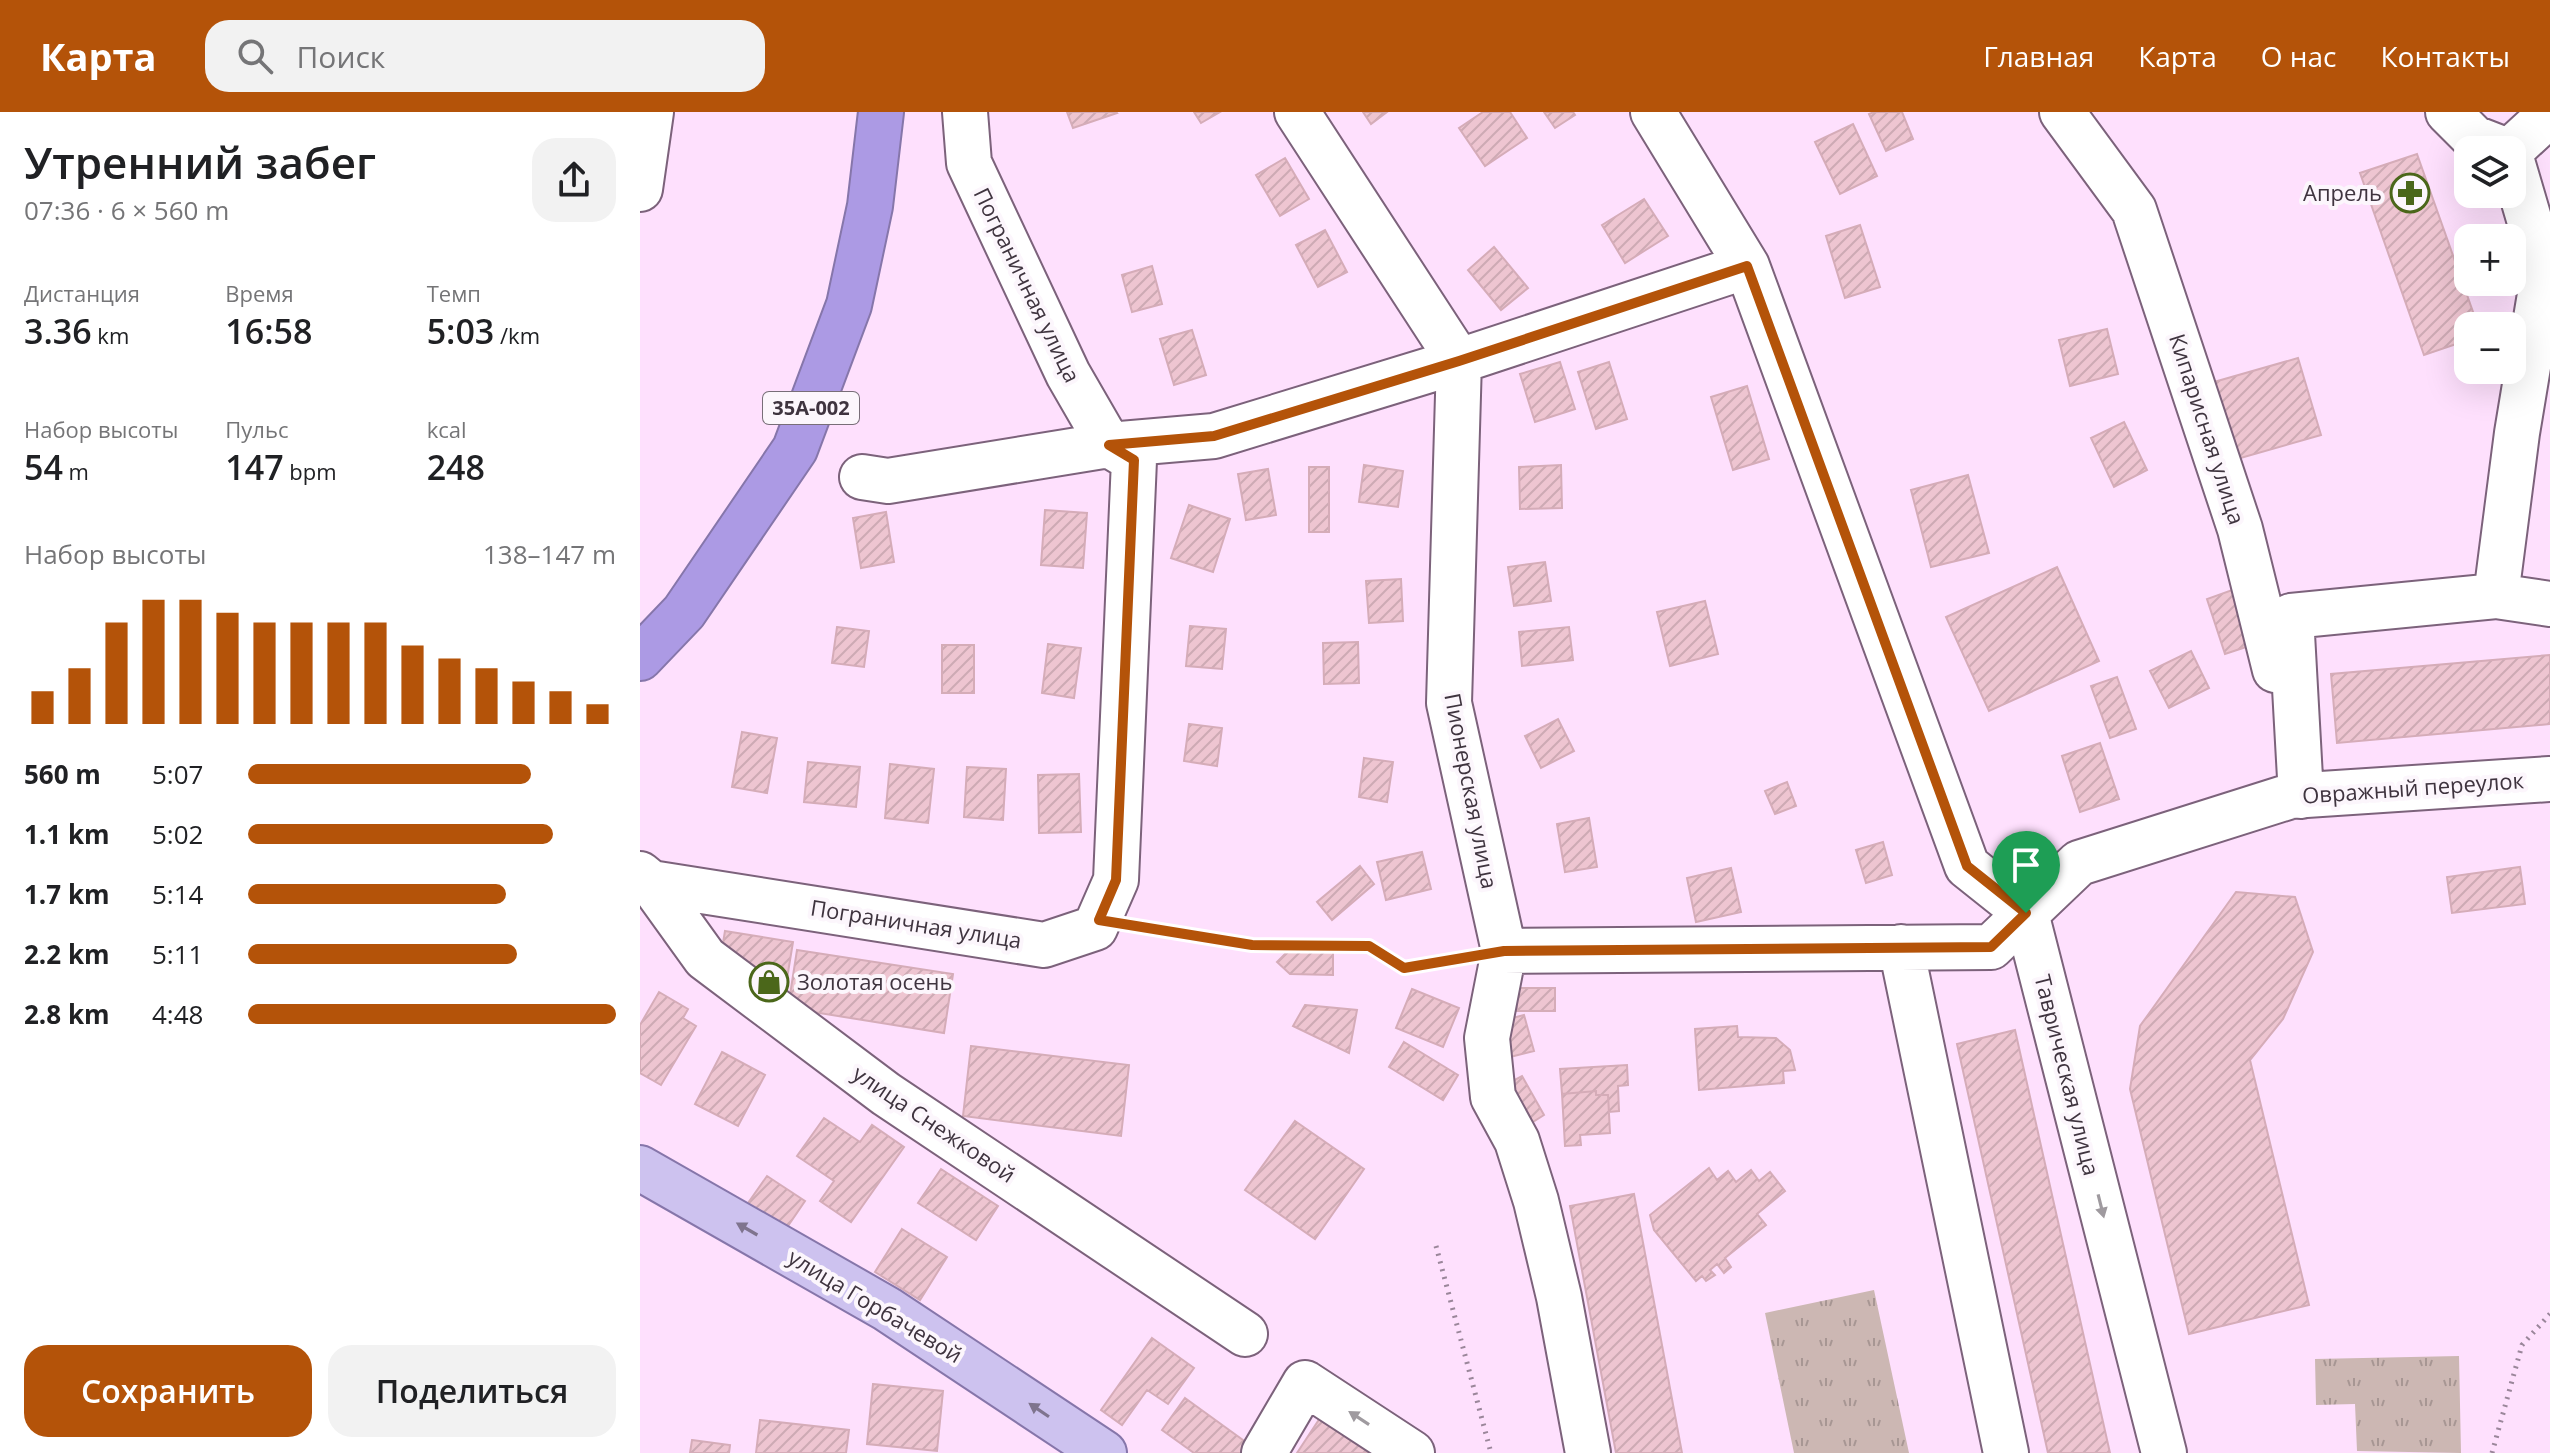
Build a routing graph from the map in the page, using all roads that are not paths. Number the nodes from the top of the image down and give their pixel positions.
1 (651, 112) edge
2 (864, 112) edge
3 (881, 112) edge
4 (965, 112) edge
5 (1297, 112) edge
6 (1653, 112) edge
7 (2062, 112) edge
8 (2448, 112) edge
9 (2550, 114) edge
10 (2472, 136) edge
11 (2526, 136) edge
12 (640, 189) edge
13 (2526, 208) edge
14 (1747, 266) junction
15 (1459, 361) junction
16 (1109, 445) junction
17 (862, 477) dead end
18 (2496, 596) junction
19 (2550, 604) edge
20 (640, 638) edge
21 (640, 658) edge
22 (2550, 779) edge
23 (2300, 782) junction
24 (646, 878) edge
25 (2026, 913) junction
26 (1901, 947) junction
27 (1504, 951) junction
28 (640, 1168) edge
29 (1245, 1334) dead end
30 (1104, 1453) edge
31 (1264, 1453) edge
32 (1412, 1453) edge
33 (1588, 1453) edge
34 (2006, 1453) edge
35 (2164, 1453) edge

1 - 12 street
2 - 20 highway, 35А-002
3 - 21 highway, 35А-002
4 - 16 street, Пограничная улица
5 - 15 street
6 - 14 street
7 - 23 street, Кипарисная улица
8 - 10 street
9 - 11 street
13 - 18 street
14 - 15 street
14 - 25 street
15 - 16 street
15 - 27 street, Пионерская улица
16 - 17 street
16 - 24 street, Пограничная улица
18 - 19 street
18 - 23 street
22 - 23 street, Овражный переулок
23 - 25 street, Овражный переулок
24 - 29 street, улица Снежковой
25 - 26 street, Овражный переулок
25 -> 35 street, Таврическая улица
26 - 27 street, Овражный переулок
26 - 34 street
27 - 33 street, Пионерская улица
30 -> 28 main road, улица Горбачевой
32 -> 31 street

